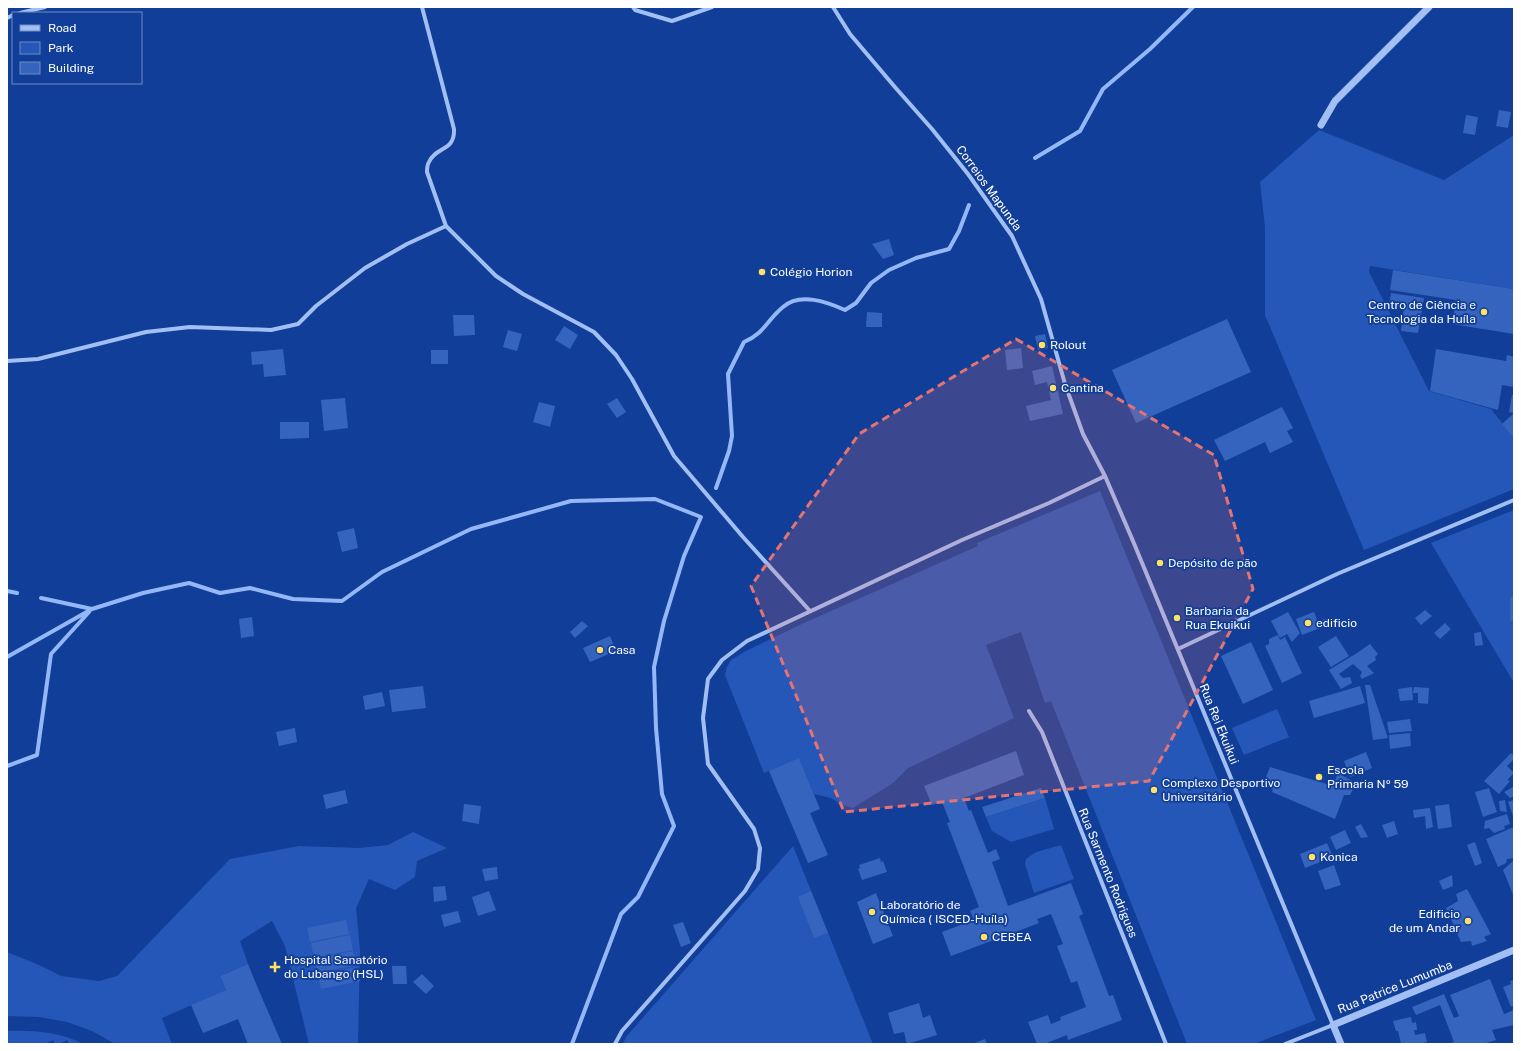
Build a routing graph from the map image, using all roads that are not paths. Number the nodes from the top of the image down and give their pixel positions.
1 (45, 7) edge
2 (422, 7) edge
3 (633, 7) edge
4 (712, 7) edge
5 (833, 7) edge
6 (1429, 7) edge
7 (24, 12) edge
8 (1322, 125) dead end
9 (446, 226) junction
10 (7, 361) edge
11 (1105, 476) junction
12 (1514, 500) edge
13 (810, 611) junction
14 (1178, 650) junction
15 (1029, 711) dead end
16 (1514, 950) edge
17 (1333, 1025) junction
18 (615, 1044) edge
19 (1166, 1044) edge
20 (1285, 1044) edge
21 (1341, 1044) edge

1 - 7 street
2 - 9 street
3 - 4 street
5 - 11 street, Correios Mapunda
6 - 8 street
9 - 10 street
9 - 13 street
11 - 13 street
11 - 14 street, Rua Rei Ekuikui
12 - 14 street
13 - 18 street
14 - 17 street, Rua Rei Ekuikui
15 - 19 street, Rua Sarmento Rodrigues
16 - 17 street, Rua Patrice Lumumba
17 - 20 street, Rua Patrice Lumumba
17 - 21 street

